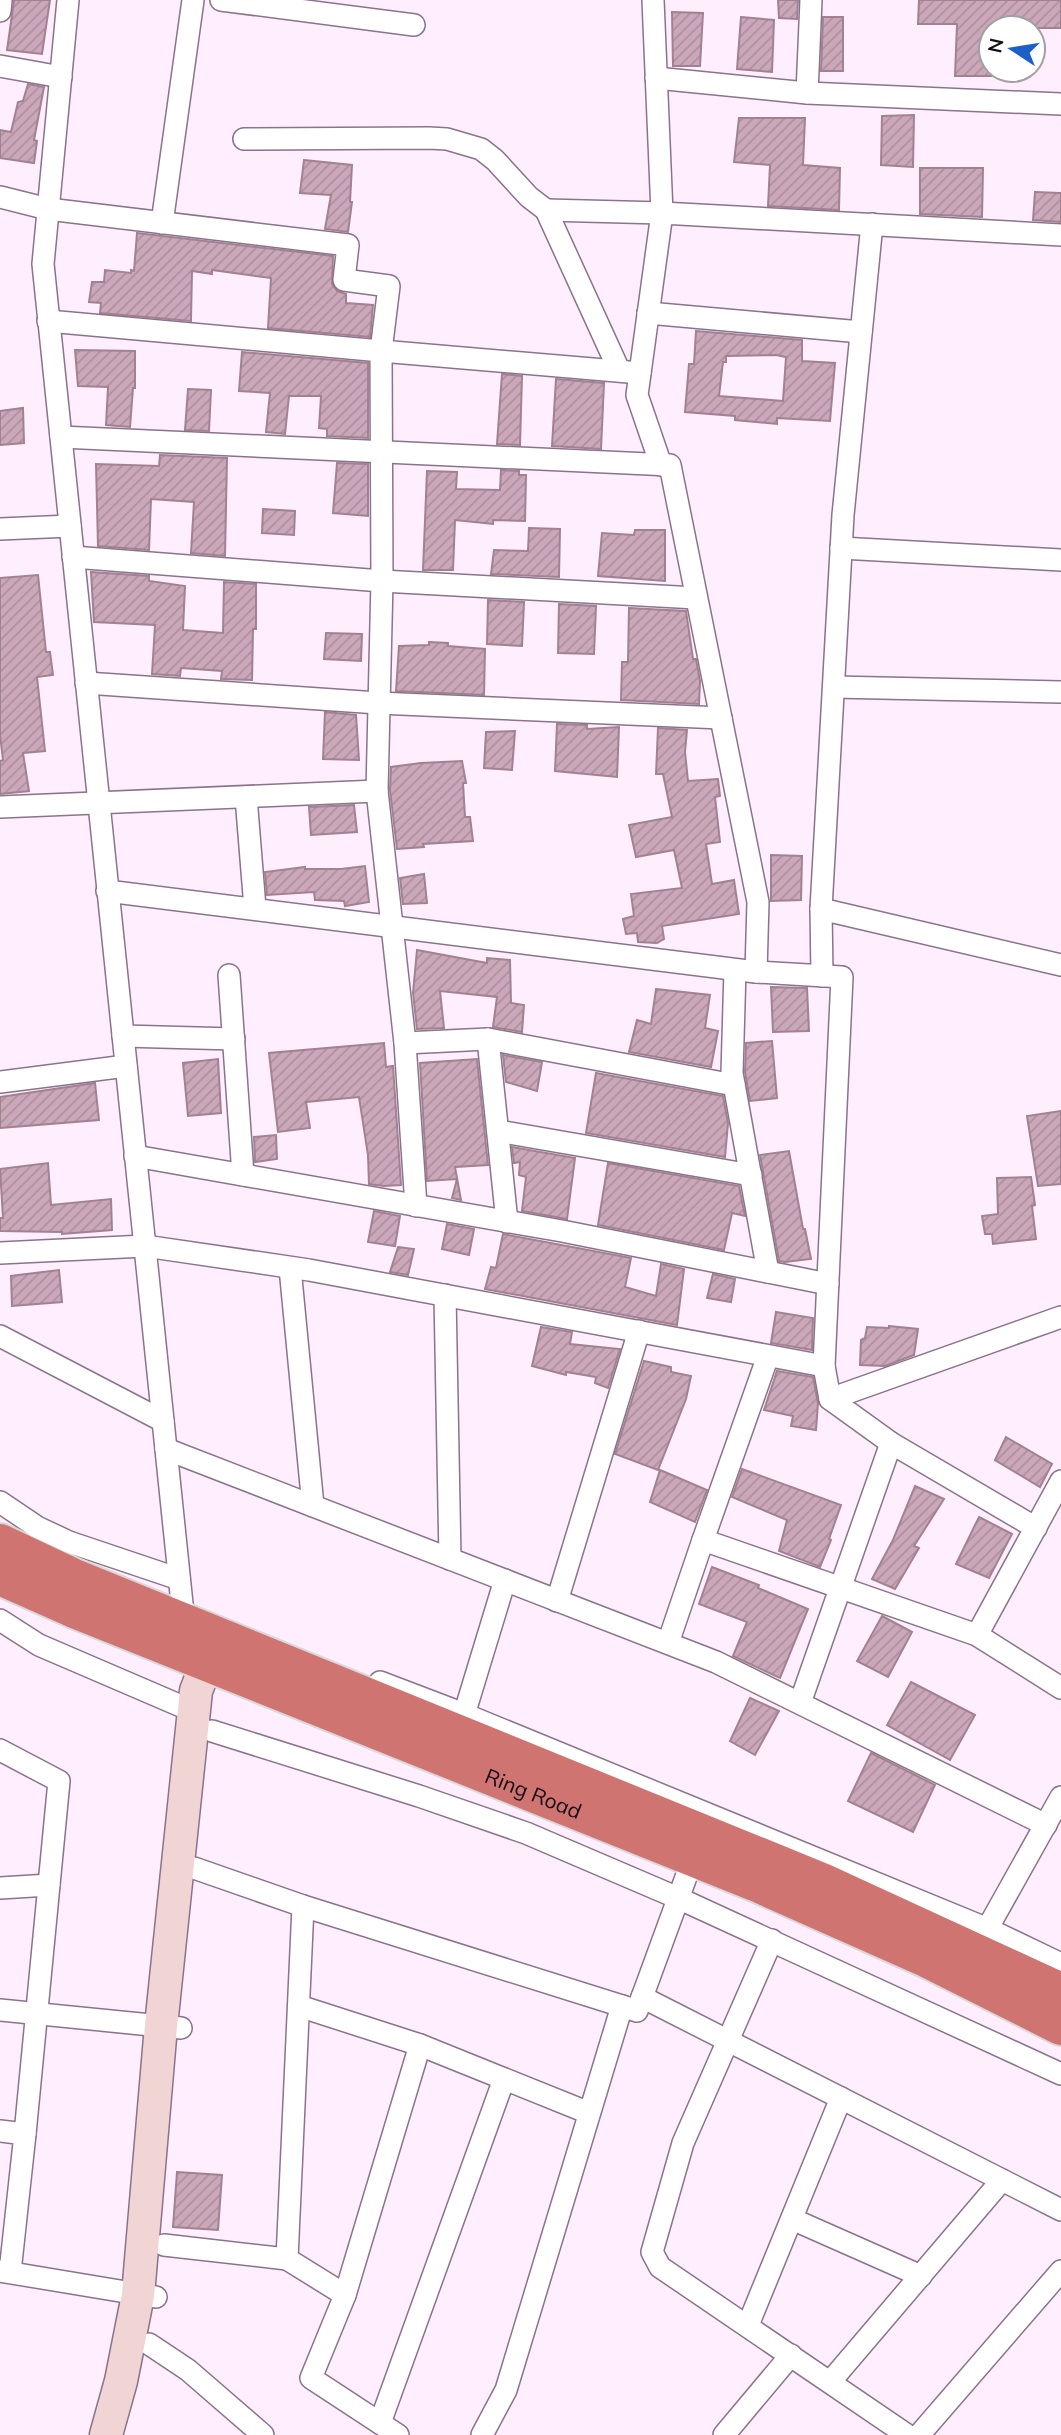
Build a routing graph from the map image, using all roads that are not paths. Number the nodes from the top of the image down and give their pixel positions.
1 (1, 0) edge
2 (68, 0) edge
3 (194, 0) edge
4 (221, 0) edge
5 (653, 0) edge
6 (811, 0) edge
7 (0, 11) edge
8 (414, 26) dead end
9 (0, 66) edge
10 (61, 77) junction
11 (656, 78) junction
12 (807, 93) junction
13 (1061, 104) edge
14 (244, 139) dead end
15 (0, 197) edge
16 (48, 209) junction
17 (546, 210) junction
18 (662, 213) junction
19 (162, 223) junction
20 (872, 224) junction
21 (1061, 234) edge
22 (648, 313) junction
23 (48, 321) junction
24 (861, 332) junction
25 (381, 351) junction
26 (619, 370) junction
27 (640, 373) junction
28 (61, 437) junction
29 (381, 452) junction
30 (661, 465) junction
31 (70, 526) junction
32 (0, 529) edge
33 (841, 548) junction
34 (73, 556) junction
35 (1061, 560) edge
36 (382, 581) junction
37 (696, 598) junction
38 (86, 683) junction
39 (834, 687) junction
40 (1061, 692) edge
41 (378, 703) junction
42 (721, 718) junction
43 (377, 791) junction
44 (246, 797) junction
45 (99, 804) junction
46 (0, 807) edge
47 (107, 891) junction
48 (255, 908) junction
49 (821, 909) junction
50 (391, 925) junction
51 (1060, 959) edge
52 (746, 971) junction
53 (229, 975) dead end
54 (822, 976) junction
55 (123, 1036) junction
56 (233, 1039) junction
57 (488, 1039) junction
58 (405, 1043) junction
59 (126, 1066) junction
60 (0, 1082) edge
61 (734, 1085) junction
62 (498, 1131) junction
63 (135, 1156) junction
64 (243, 1175) junction
65 (751, 1175) junction
66 (416, 1206) junction
67 (507, 1222) junction
68 (145, 1246) junction
69 (0, 1253) edge
70 (290, 1268) junction
71 (768, 1272) junction
72 (828, 1284) junction
73 (445, 1295) junction
74 (1061, 1317) edge
75 (0, 1329) edge
76 (639, 1331) junction
77 (0, 1337) edge
78 (768, 1356) junction
79 (824, 1366) junction
80 (830, 1399) junction
81 (163, 1421) junction
82 (891, 1443) junction
83 (166, 1449) junction
84 (1061, 1481) edge
85 (0, 1503) edge
86 (313, 1506) junction
87 (1036, 1528) junction
88 (703, 1540) junction
89 (0, 1543) edge
90 (450, 1559) junction
91 (0, 1576) edge
92 (179, 1579) junction
93 (505, 1580) junction
94 (840, 1586) junction
95 (557, 1601) junction
96 (0, 1620) edge
97 (977, 1635) junction
98 (668, 1643) junction
99 (209, 1645) junction
100 (1061, 1688) edge
101 (800, 1703) junction
102 (203, 1721) junction
103 (462, 1724) junction
104 (0, 1750) edge
105 (1061, 1797) edge
106 (1046, 1825) junction
107 (693, 1858) junction
108 (194, 1868) junction
109 (49, 1885) junction
110 (0, 1888) edge
111 (678, 1898) junction
112 (303, 1906) junction
113 (772, 1940) junction
114 (981, 1940) junction
115 (1061, 1964) edge
116 (1061, 1992) edge
117 (642, 1997) junction
118 (299, 2006) junction
119 (622, 2006) junction
120 (0, 2010) edge
121 (36, 2013) junction
122 (1061, 2026) edge
123 (171, 2027) junction
124 (727, 2040) junction
125 (421, 2045) junction
126 (1061, 2074) edge
127 (504, 2079) junction
128 (841, 2098) junction
129 (589, 2113) junction
130 (0, 2131) edge
131 (25, 2133) junction
132 (1002, 2180) junction
133 (9, 2194) edge
134 (1060, 2207) edge
135 (792, 2219) junction
136 (164, 2245) junction
137 (287, 2259) junction
138 (5, 2271) edge
139 (1061, 2271) edge
140 (920, 2276) junction
141 (345, 2295) junction
142 (147, 2296) junction
143 (748, 2325) junction
144 (149, 2344) junction
145 (792, 2355) junction
146 (830, 2382) junction
147 (389, 2429) edge
148 (106, 2435) edge
149 (127, 2435) edge
150 (263, 2435) edge
151 (482, 2435) edge
152 (724, 2435) edge
153 (907, 2435) edge
154 (919, 2435) edge

1 - 7 street
2 - 10 street
3 - 19 street
4 - 8 street
5 - 11 street
6 - 12 street
9 - 10 street
10 - 16 street
11 - 12 street
11 - 18 street
12 - 13 street
14 - 17 street
15 - 16 street
16 - 19 street
16 - 23 street
17 - 18 street
17 - 26 street
18 - 20 street
18 - 22 street
19 - 25 street
20 - 21 street
20 - 24 street
22 - 24 street
22 - 27 street
23 - 25 street
23 - 28 street
24 - 33 street
25 - 26 street
25 - 29 street
26 - 27 street
27 - 30 street
28 - 29 street
28 - 31 street
29 - 30 street
29 - 36 street
30 - 37 street
31 - 32 street
31 - 34 street
33 - 35 street
33 - 39 street
34 - 36 street
34 - 38 street
36 - 37 street
36 - 41 street
37 - 42 street
38 - 41 street
38 - 45 street
39 - 40 street
39 - 49 street
41 - 42 street
41 - 43 street
42 - 52 street
43 - 44 street
43 - 50 street
44 - 45 street
44 - 48 street
45 - 46 street
45 - 47 street
47 - 48 street
47 - 55 street
48 - 50 street
49 - 51 street
49 - 54 street
50 - 52 street
50 - 58 street
52 - 54 street
52 - 61 street
53 - 56 street
54 - 72 street
55 - 56 street
55 - 59 street
56 - 64 street
57 - 58 street
57 - 61 street
57 - 62 street
58 - 66 street
59 - 60 street
59 - 63 street
61 - 65 street
62 - 65 street
62 - 67 street
63 - 64 street
63 - 68 street
64 - 66 street
65 - 71 street
66 - 67 street
67 - 71 street
68 - 69 street
68 - 70 street
68 - 81 street
70 - 73 street
70 - 86 street
71 - 72 street
72 - 79 street
73 - 76 street
73 - 90 street
74 - 80 street
75 - 77 street
76 - 78 street
76 - 95 street
77 - 81 street
78 - 79 street
78 - 88 street
79 - 80 street
80 - 82 street
81 - 83 street
82 - 87 street
82 - 94 street
83 - 86 street
83 - 92 street
84 - 87 street
85 - 92 street
86 - 90 street
87 - 97 street
88 - 94 street
88 - 98 street
89 - 99 highway, Ring Road
90 - 93 street
91 - 99 highway, Ring Road
92 - 99 street
93 - 95 street
93 - 103 street
94 - 97 street
94 - 101 street
95 - 98 street
96 - 102 street
97 - 100 street
98 - 101 street
99 - 102 street
99 - 103 highway, Ring Road
99 - 107 highway, Ring Road
101 - 106 street
102 - 108 street
102 - 111 street
102 - 123 street
103 - 114 highway, Ring Road
104 - 109 street
105 - 106 street
106 - 114 street
107 - 111 street
107 - 122 highway, Ring Road
108 - 112 street
108 - 123 street
109 - 110 street
109 - 121 street
111 - 113 street
111 - 117 street
112 - 118 street
112 - 119 street
113 - 124 street
113 - 126 street
114 - 115 street
114 - 116 highway, Ring Road
117 - 119 street
117 - 124 street
118 - 125 street
118 - 137 street
119 - 129 street
120 - 121 street
121 - 123 street
121 - 131 street
123 - 136 street
123 - 142 street
124 - 128 street
124 - 143 street
125 - 127 street
125 - 141 street
127 - 129 street
127 - 147 street
128 - 132 street
128 - 135 street
129 - 151 street
130 - 131 street
131 - 133 street
132 - 134 street
132 - 140 street
133 - 138 street
135 - 140 street
135 - 143 street
136 - 137 street
136 - 142 street
137 - 141 street
138 - 142 street
139 - 154 street
140 - 146 street
141 - 147 street
142 - 144 street
142 - 148 street
143 - 145 street
144 - 149 street
144 - 150 street
145 - 146 street
145 - 152 street
146 - 153 street

